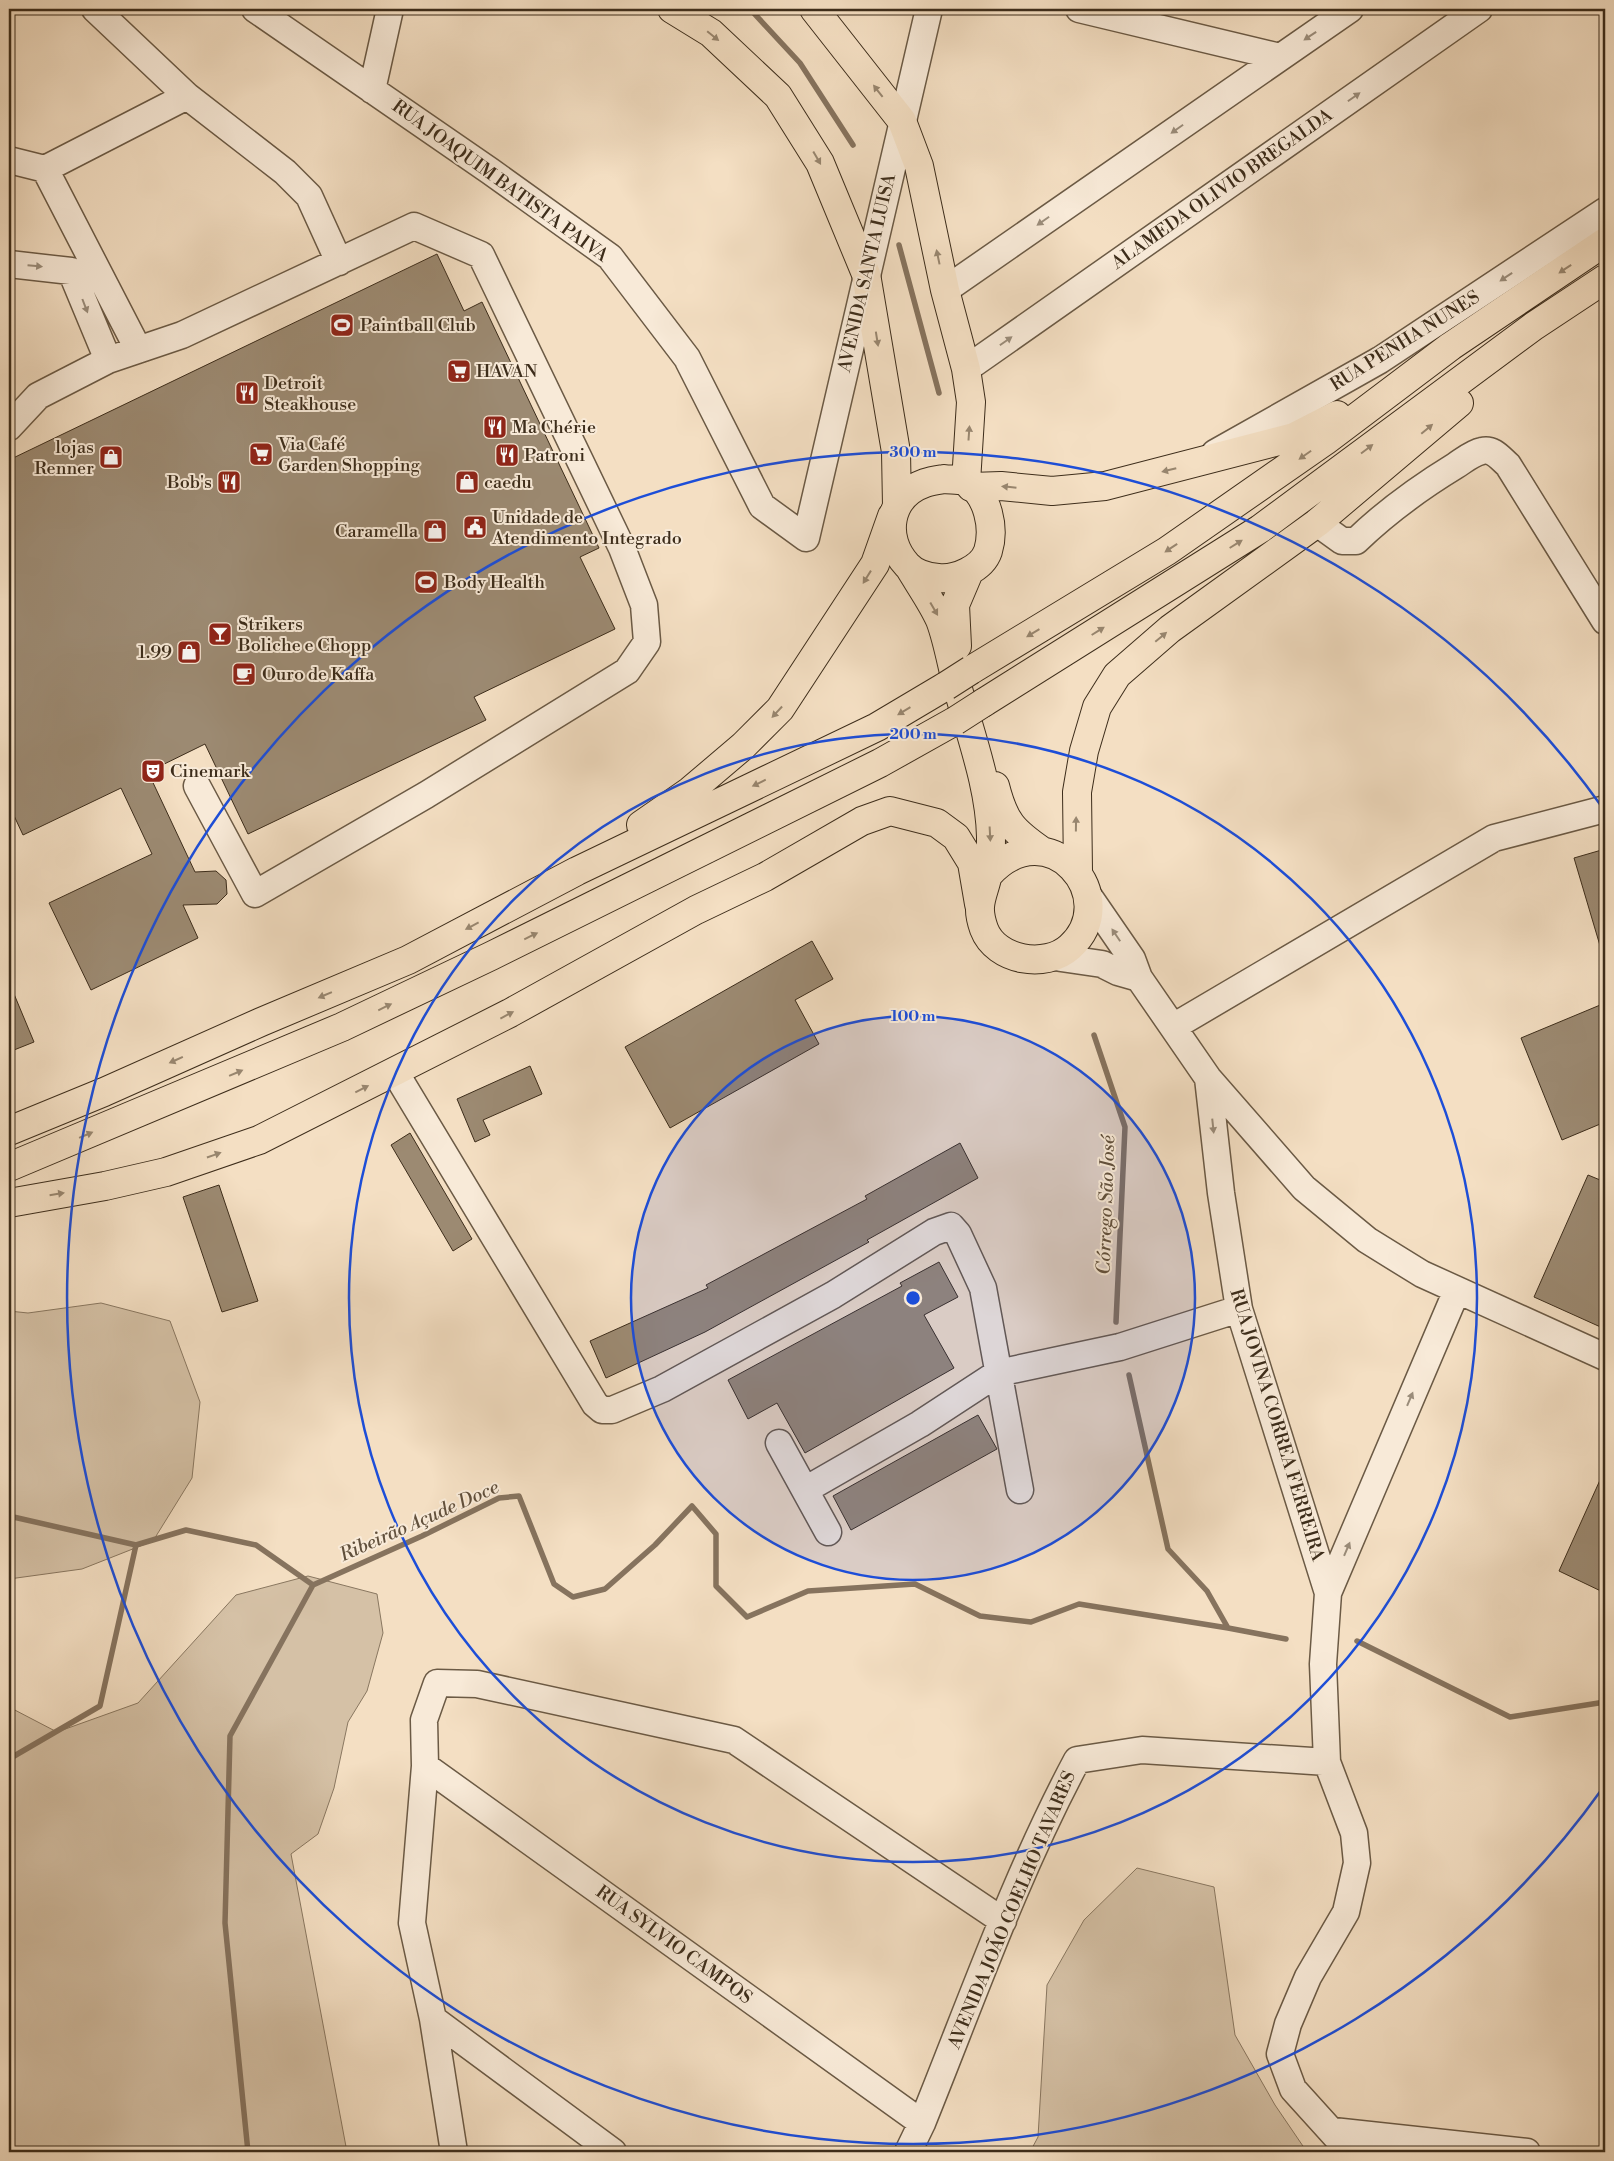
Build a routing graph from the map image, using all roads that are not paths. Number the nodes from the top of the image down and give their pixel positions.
1 (95, 9) edge
2 (255, 9) edge
3 (390, 9) edge
4 (672, 9) edge
5 (814, 9) edge
6 (929, 9) edge
7 (1079, 9) edge
8 (1350, 9) edge
9 (1479, 9) edge
10 (1280, 57) junction
11 (372, 90) junction
12 (187, 96) junction
13 (902, 121) junction
14 (9, 160) edge
15 (45, 168) junction
16 (1605, 211) edge
17 (1605, 242) edge
18 (340, 262) junction
19 (9, 264) edge
20 (866, 274) junction
21 (1605, 279) edge
22 (945, 290) junction
23 (1534, 326) junction
24 (1451, 346) junction
25 (138, 349) junction
26 (108, 360) junction
27 (966, 368) junction
28 (9, 427) edge
29 (1198, 462) junction
30 (968, 484) junction
31 (894, 511) junction
32 (1317, 523) junction
33 (806, 538) joint
34 (909, 567) junction
35 (969, 572) junction
36 (1605, 621) edge
37 (197, 786) dead end
38 (1605, 810) edge
39 (1042, 851) junction
40 (577, 871) junction
41 (988, 874) junction
42 (1083, 884) junction
43 (979, 904) junction
44 (1054, 957) junction
45 (1139, 978) junction
46 (1173, 1027) junction
47 (395, 1072) junction
48 (1208, 1078) junction
49 (9, 1132) edge
50 (9, 1167) edge
51 (9, 1203) edge
52 (1457, 1290) junction
53 (1239, 1310) junction
54 (1605, 1357) edge
55 (998, 1373) junction
56 (779, 1443) dead end
57 (805, 1490) junction
58 (1020, 1490) dead end
59 (828, 1532) dead end
60 (1328, 1593) junction
61 (1327, 1762) junction
62 (425, 1766) junction
63 (1003, 1921) junction
64 (432, 2019) junction
65 (922, 2123) junction
66 (1333, 2131) junction
67 (454, 2152) edge
68 (613, 2152) edge
69 (908, 2152) edge
70 (1350, 2152) edge
71 (1527, 2152) edge

1 - 12 street
2 - 11 street, RUA JOAQUIM BATISTA PAIVA
3 - 11 street
4 -> 20 main road
13 -> 5 main road
6 - 13 street, AVENIDA SANTA LUISA
7 - 10 street
8 -> 10 street
27 -> 9 street, ALAMEDA OLIVIO BREGALDA
10 -> 22 street
11 - 33 street, RUA JOAQUIM BATISTA PAIVA
12 - 15 street
12 - 18 street
13 - 20 street, AVENIDA SANTA LUISA
22 -> 13 main road
14 - 15 street
15 - 25 street
16 -> 29 street, RUA PENHA NUNES
17 -> 24 main road
18 - 25 street
18 - 37 street
19 -> 26 street
20 -> 31 main road
20 - 33 street, AVENIDA SANTA LUISA
21 - 23 main road
22 - 27 main road
32 -> 23 main road
50 -> 23 main road, bridge
24 - 29 main road
24 -> 40 main road, bridge
25 - 26 street
26 - 28 street
30 -> 27 main road
29 -> 30 main road
30 - 31 main road
30 - 35 main road
31 - 34 main road
31 -> 40 main road
32 - 36 street
42 -> 32 main road
34 - 35 main road
34 -> 41 main road
35 - 39 main road
38 - 46 street
39 - 41 main road
39 - 42 main road
40 -> 49 main road
41 - 43 main road
42 - 44 main road
45 -> 42 street
43 - 44 main road
47 -> 43 main road
44 - 45 street
45 - 46 street
46 - 48 street
51 -> 47 main road
47 - 55 street
48 - 52 street
48 -> 53 street, RUA JOVINA CORREA FERREIRA
52 - 54 street
60 -> 52 street, RUA JOVINA CORREA FERREIRA
53 - 55 street
53 - 60 street, RUA JOVINA CORREA FERREIRA
55 - 57 street
55 - 58 street
56 - 57 street
57 - 59 street
60 - 61 street, RUA JOVINA CORREA FERREIRA
61 - 63 street, AVENIDA JOÃO COELHO TAVARES
61 - 66 street, RUA JOVINA CORREA FERREIRA
62 - 63 street
62 - 64 street
62 - 65 street, RUA SYLVIO CAMPOS
63 - 65 street, AVENIDA JOÃO COELHO TAVARES
64 - 67 street
64 - 68 street
65 - 69 street, AVENIDA JOÃO COELHO TAVARES
66 - 70 street, RUA JOVINA CORREA FERREIRA
66 - 71 street

